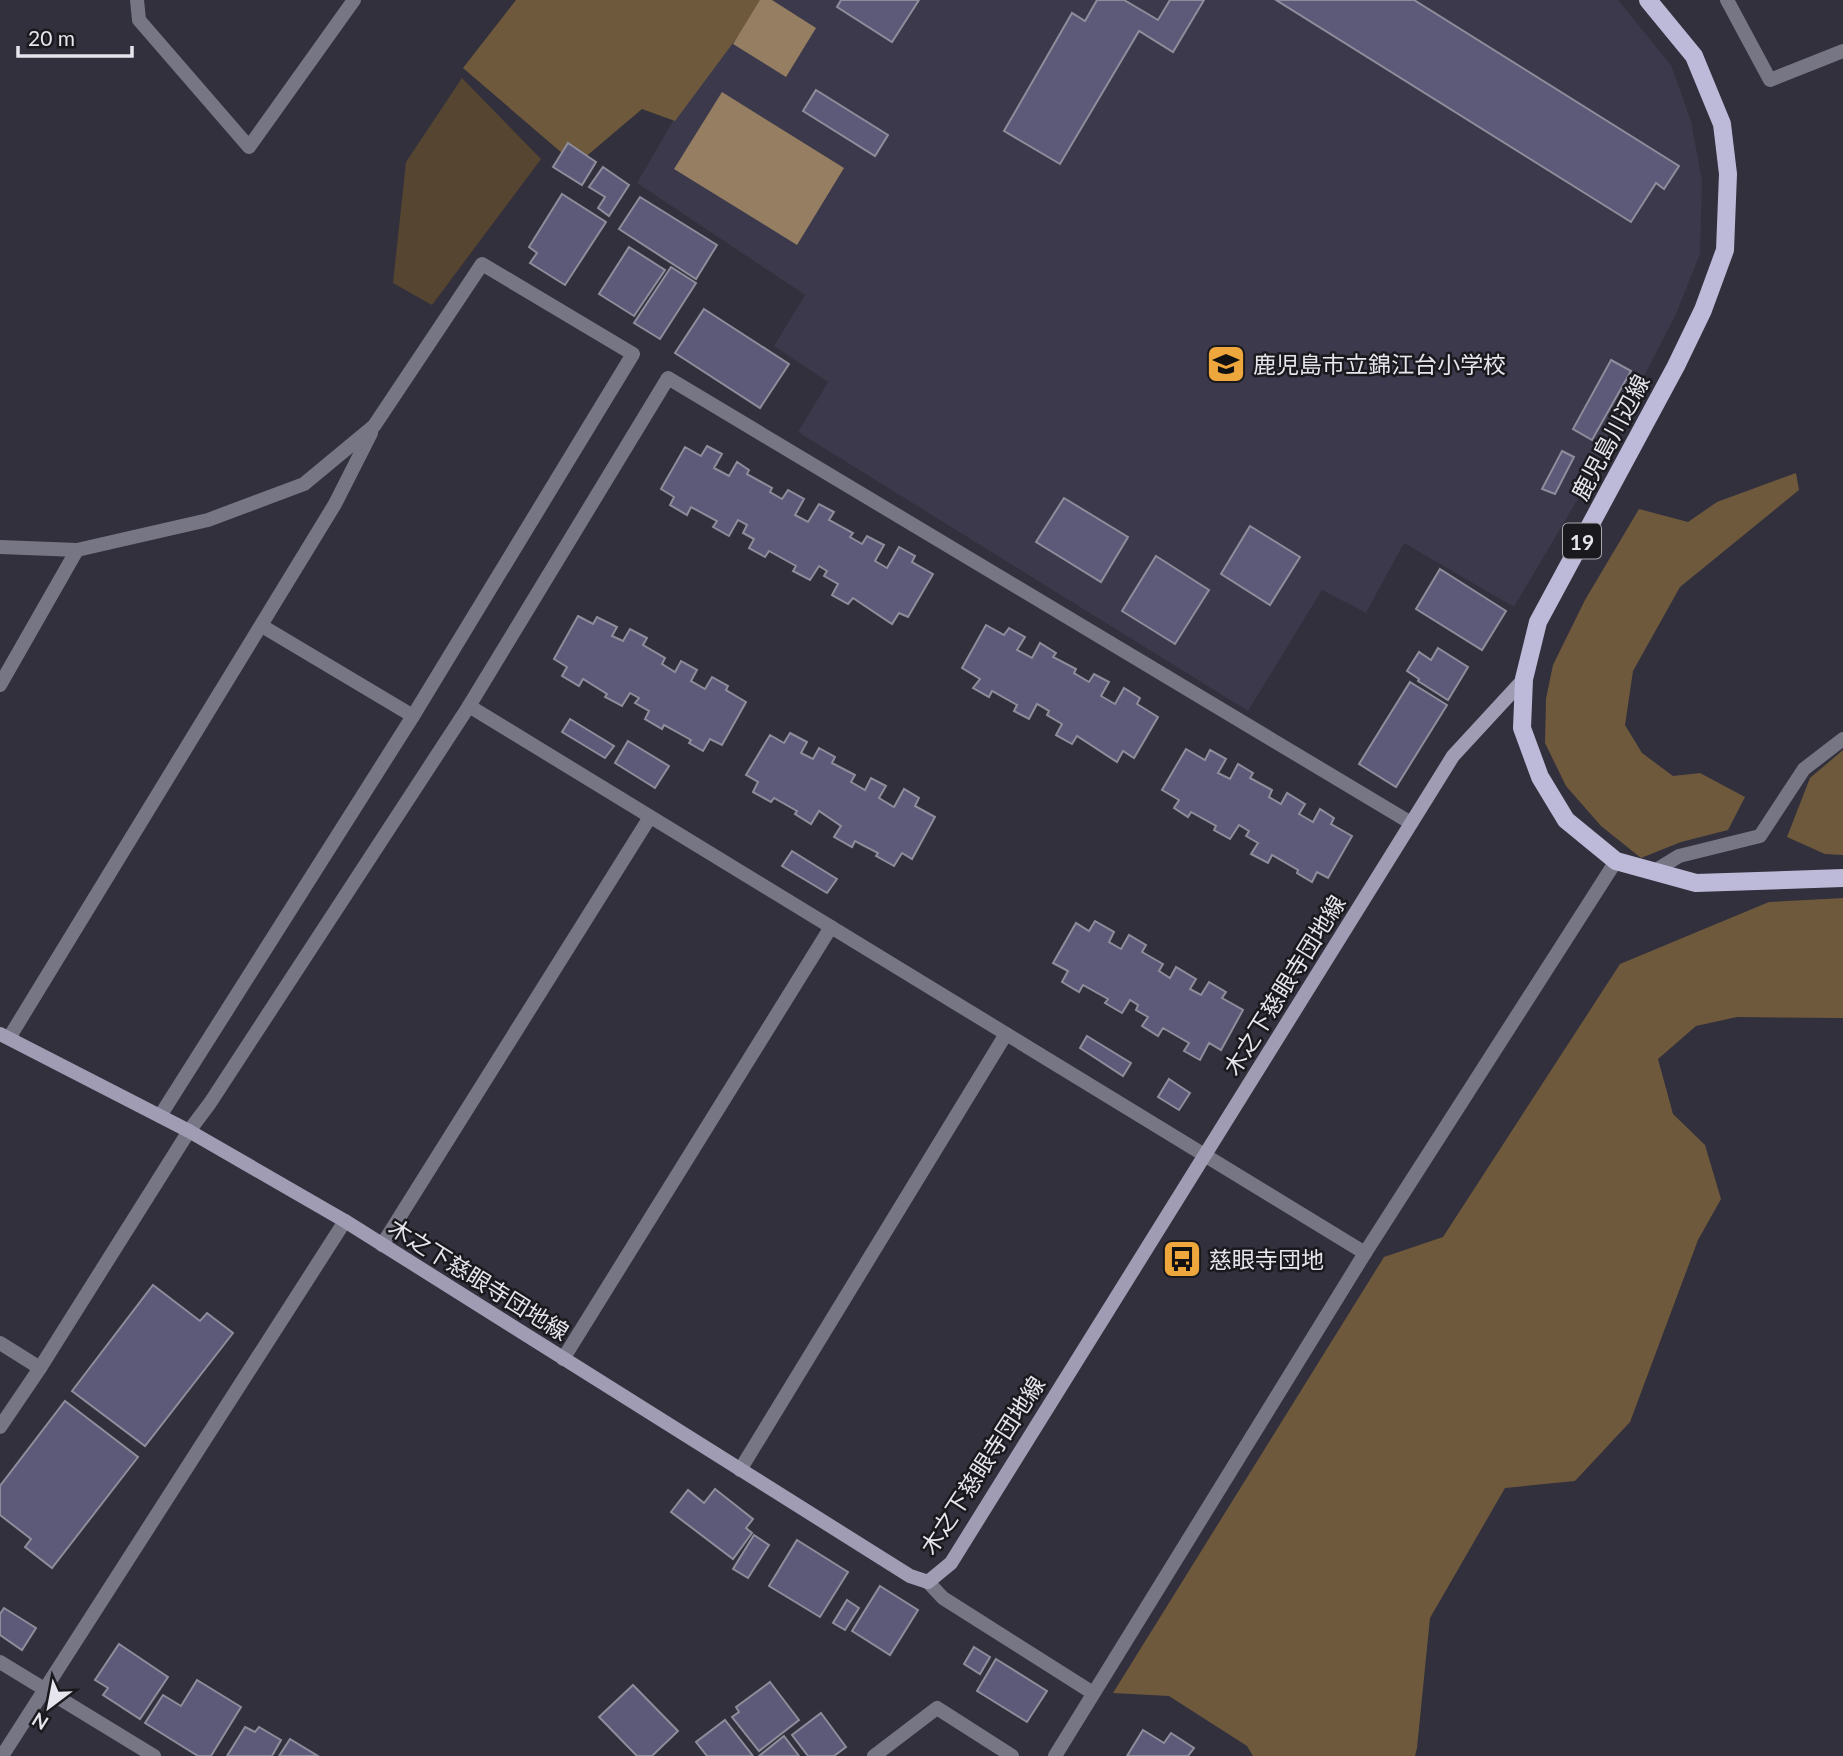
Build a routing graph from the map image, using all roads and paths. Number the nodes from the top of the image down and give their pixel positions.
1 (137, 0) edge
2 (354, 0) edge
3 (1648, 0) edge
4 (1727, 0) edge
5 (1843, 51) edge
6 (374, 426) junction
7 (0, 547) edge
8 (77, 550) junction
9 (262, 626) junction
10 (1524, 678) junction
11 (0, 685) edge
12 (469, 706) junction
13 (412, 716) junction
14 (1843, 739) edge
15 (650, 817) junction
16 (1411, 823) junction
17 (1616, 861) junction
18 (1653, 872) junction
19 (1843, 878) edge
20 (831, 927) junction
21 (1006, 1034) junction
22 (5, 1036) edge
23 (160, 1116) junction
24 (189, 1131) junction
25 (1204, 1155) junction
26 (345, 1221) junction
27 (382, 1245) junction
28 (1365, 1253) junction
29 (0, 1343) edge
30 (564, 1359) junction
31 (40, 1368) junction
32 (0, 1427) edge
33 (740, 1470) junction
34 (928, 1583) junction
35 (0, 1662) edge
36 (43, 1689) junction
37 (1093, 1693) junction
38 (2, 1756) edge
39 (154, 1756) edge
40 (874, 1756) edge
41 (1012, 1756) edge
42 (1055, 1756) edge

1 - 2 street
3 - 10 main road, 鹿児島川辺線 / 19
4 - 5 street
6 - 8 street
6 - 9 street
6 - 13 street
7 - 8 street
8 - 11 street
9 - 13 street
9 - 22 street
10 - 16 street, 木之下慈眼寺団地線
10 - 17 main road, 鹿児島川辺線 / 19
12 - 15 street
12 - 16 street
12 - 24 street
13 - 23 street
14 - 18 street
15 - 20 street
15 - 27 street
16 - 25 street, 木之下慈眼寺団地線
17 - 18 main road, 鹿児島川辺線 / 19
17 - 28 street
18 - 19 main road, 鹿児島川辺線 / 19
20 - 21 street
20 - 30 street
21 - 25 street
21 - 33 street
22 - 23 street, 木之下慈眼寺団地線
23 - 24 street, 木之下慈眼寺団地線
24 - 26 street, 木之下慈眼寺団地線
24 - 31 street
25 - 28 street
25 - 34 street, 木之下慈眼寺団地線
26 - 27 street, 木之下慈眼寺団地線
26 - 36 street
27 - 30 street, 木之下慈眼寺団地線
28 - 37 street
29 - 31 street
30 - 33 street, 木之下慈眼寺団地線
31 - 32 street
33 - 34 street, 木之下慈眼寺団地線
34 - 37 street
35 - 36 street
36 - 38 street
36 - 39 street
37 - 42 street
40 - 41 street

